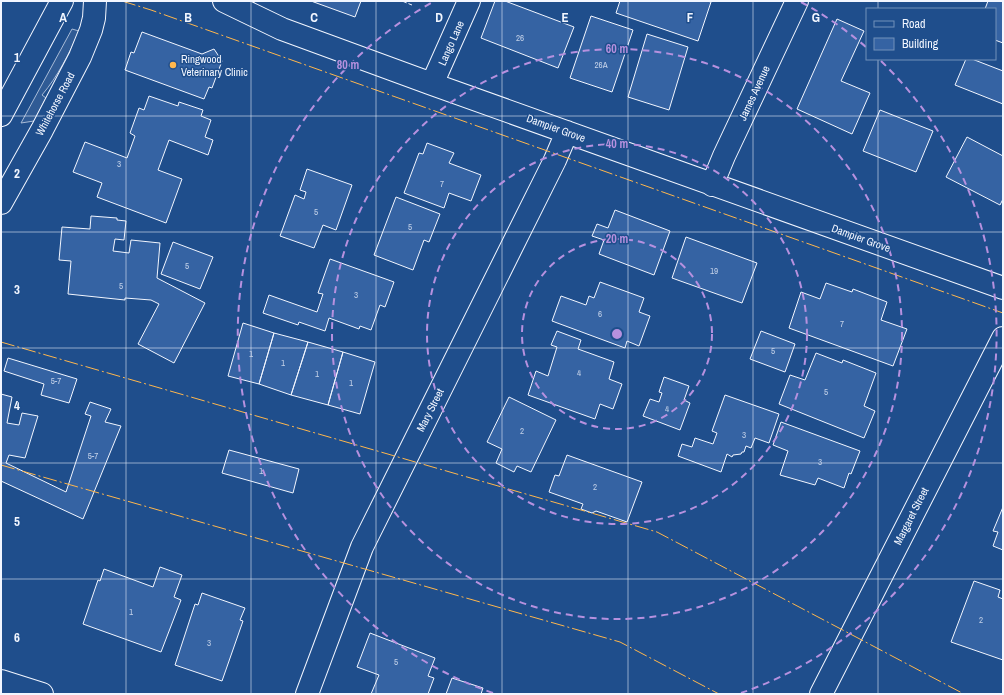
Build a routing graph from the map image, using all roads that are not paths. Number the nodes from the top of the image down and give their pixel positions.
1 (62, 1) edge
2 (95, 1) edge
3 (224, 1) edge
4 (469, 1) edge
5 (797, 1) edge
6 (432, 84) junction
7 (1, 115) edge
8 (567, 132) junction
9 (712, 185) junction
10 (1, 203) edge
11 (1003, 288) edge
12 (1003, 338) edge
13 (1, 681) edge
14 (42, 694) edge
15 (307, 694) edge
16 (821, 694) edge

1 - 7 main road
2 - 10 main road, Whitehorse Road
3 - 6 main road, Dampier Grove
4 - 6 main road, Lango Lane
5 - 9 main road, James Avenue
6 - 8 main road, Dampier Grove
8 - 9 main road, Dampier Grove
8 - 15 main road, Mary Street
9 - 11 main road, Dampier Grove
12 - 16 main road, Margaret Street
13 - 14 main road

